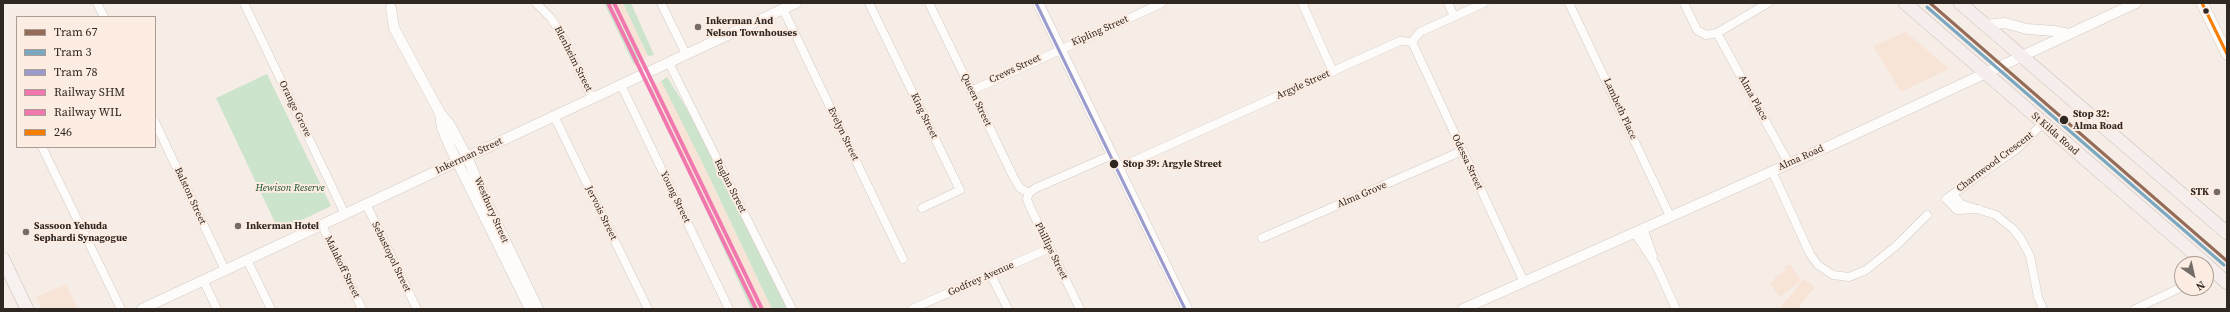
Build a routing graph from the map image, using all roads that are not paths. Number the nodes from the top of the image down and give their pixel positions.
1 (97, 3) edge
2 (244, 3) edge
3 (536, 3) edge
4 (661, 3) edge
5 (869, 3) edge
6 (929, 3) edge
7 (1038, 3) edge
8 (1162, 3) edge
9 (1302, 3) edge
10 (1448, 3) edge
11 (1484, 3) edge
12 (1569, 3) edge
13 (1684, 3) edge
14 (1768, 3) edge
15 (1906, 3) edge
16 (1960, 3) edge
17 (2136, 3) edge
18 (2202, 3) edge
19 (789, 5) edge
20 (389, 6) edge
21 (104, 16) edge
22 (1454, 16) junction
23 (1985, 25) junction
24 (1717, 33) junction
25 (2069, 34) junction
26 (1412, 42) junction
27 (1061, 49) junction
28 (686, 54) junction
29 (2227, 54) edge
30 (2022, 56) junction
31 (669, 62) junction
32 (1333, 72) junction
33 (1986, 73) junction
34 (621, 85) junction
35 (971, 91) junction
36 (592, 98) junction
37 (440, 113) junction
38 (554, 116) junction
39 (2043, 123) junction
40 (156, 124) edge
41 (42, 148) edge
42 (1462, 151) junction
43 (1112, 155) junction
44 (467, 157) junction
45 (458, 161) junction
46 (1790, 164) junction
47 (1118, 168) junction
48 (1772, 171) junction
49 (1029, 193) junction
50 (366, 204) junction
51 (922, 208) dead end
52 (345, 214) junction
53 (1927, 215) dead end
54 (1670, 216) junction
55 (322, 225) junction
56 (1639, 230) junction
57 (2227, 233) edge
58 (1262, 238) dead end
59 (1050, 248) junction
60 (2195, 256) edge
61 (3, 259) edge
62 (903, 259) dead end
63 (247, 260) junction
64 (225, 270) junction
65 (2214, 272) edge
66 (991, 275) junction
67 (204, 280) junction
68 (1524, 282) junction
69 (2227, 283) edge
70 (2174, 292) edge
71 (2150, 306) edge
72 (27, 309) edge
73 (121, 309) edge
74 (142, 309) edge
75 (217, 309) edge
76 (271, 309) edge
77 (362, 309) edge
78 (417, 309) edge
79 (530, 309) edge
80 (538, 309) edge
81 (648, 309) edge
82 (729, 309) edge
83 (792, 309) edge
84 (912, 309) edge
85 (1008, 309) edge
86 (1080, 309) edge
87 (1187, 309) edge
88 (1463, 309) edge
89 (1676, 309) edge
90 (2043, 309) edge
91 (2135, 309) edge

1 - 21 street
2 - 52 street, Orange Grove
3 - 36 street, Blenheim Street
4 - 28 street
5 - 51 street, King Street
6 - 35 street, Queen Street
7 - 27 street
8 - 27 street, Kipling Street
9 - 32 street
10 - 22 street
11 - 22 street
12 - 54 street, Lambeth Place
13 - 24 street
14 - 24 street
15 - 33 highway, St Kilda Road
16 - 23 highway
17 - 25 street, Alma Road
18 - 29 main road
19 - 28 street, Inkerman Street
19 - 62 street, Evelyn Street
20 - 37 street, Westbury Street
22 - 26 street
23 - 25 street
23 - 30 highway
24 - 46 street, Alma Place
25 - 30 street, Alma Road
26 - 32 street, Argyle Street
26 - 42 street, Odessa Street
27 - 35 street, Crews Street
27 - 43 street
28 - 31 street, Inkerman Street
30 - 33 street, Alma Road
30 - 57 highway
31 - 34 street, Inkerman Street
31 - 83 street, Raglan Street
32 - 47 street, Argyle Street
33 - 39 highway, St Kilda Road
33 - 46 street, Alma Road
34 - 36 street, Inkerman Street
34 - 82 street, Young Street
35 - 49 street, Queen Street
36 - 38 street, Inkerman Street
37 - 44 street, Westbury Street
37 - 45 street, Westbury Street
38 - 44 street, Inkerman Street
38 - 81 street, Jervois Street
39 - 60 highway, St Kilda Road
39 - 90 street, Charnwood Crescent
40 - 64 street, Balston Street
41 - 73 street
42 - 58 street, Alma Grove
42 - 68 street, Odessa Street
43 - 47 street
43 - 49 street
44 - 45 street, Inkerman Street
44 - 80 street, Westbury Street
45 - 50 street, Inkerman Street
45 - 79 street, Westbury Street
46 - 48 street, Alma Road
47 - 87 street
48 - 53 street
48 - 54 street, Alma Road
49 - 59 street, Phillips Street
50 - 52 street, Inkerman Street
50 - 78 street, Sebastopol Street
52 - 55 street, Inkerman Street
54 - 56 street, Alma Road
55 - 63 street, Inkerman Street
55 - 77 street, Malakoff Street
56 - 68 street, Alma Road
56 - 89 street
59 - 66 street, Godfrey Avenue
59 - 86 street, Phillips Street
61 - 72 main road
63 - 64 street, Inkerman Street
63 - 76 street
64 - 67 street, Inkerman Street
65 - 69 highway, St Kilda Road
66 - 84 street, Godfrey Avenue
66 - 85 street
67 - 74 street, Inkerman Street
67 - 75 street
68 - 88 street, Alma Road
70 - 71 street
71 - 91 street

